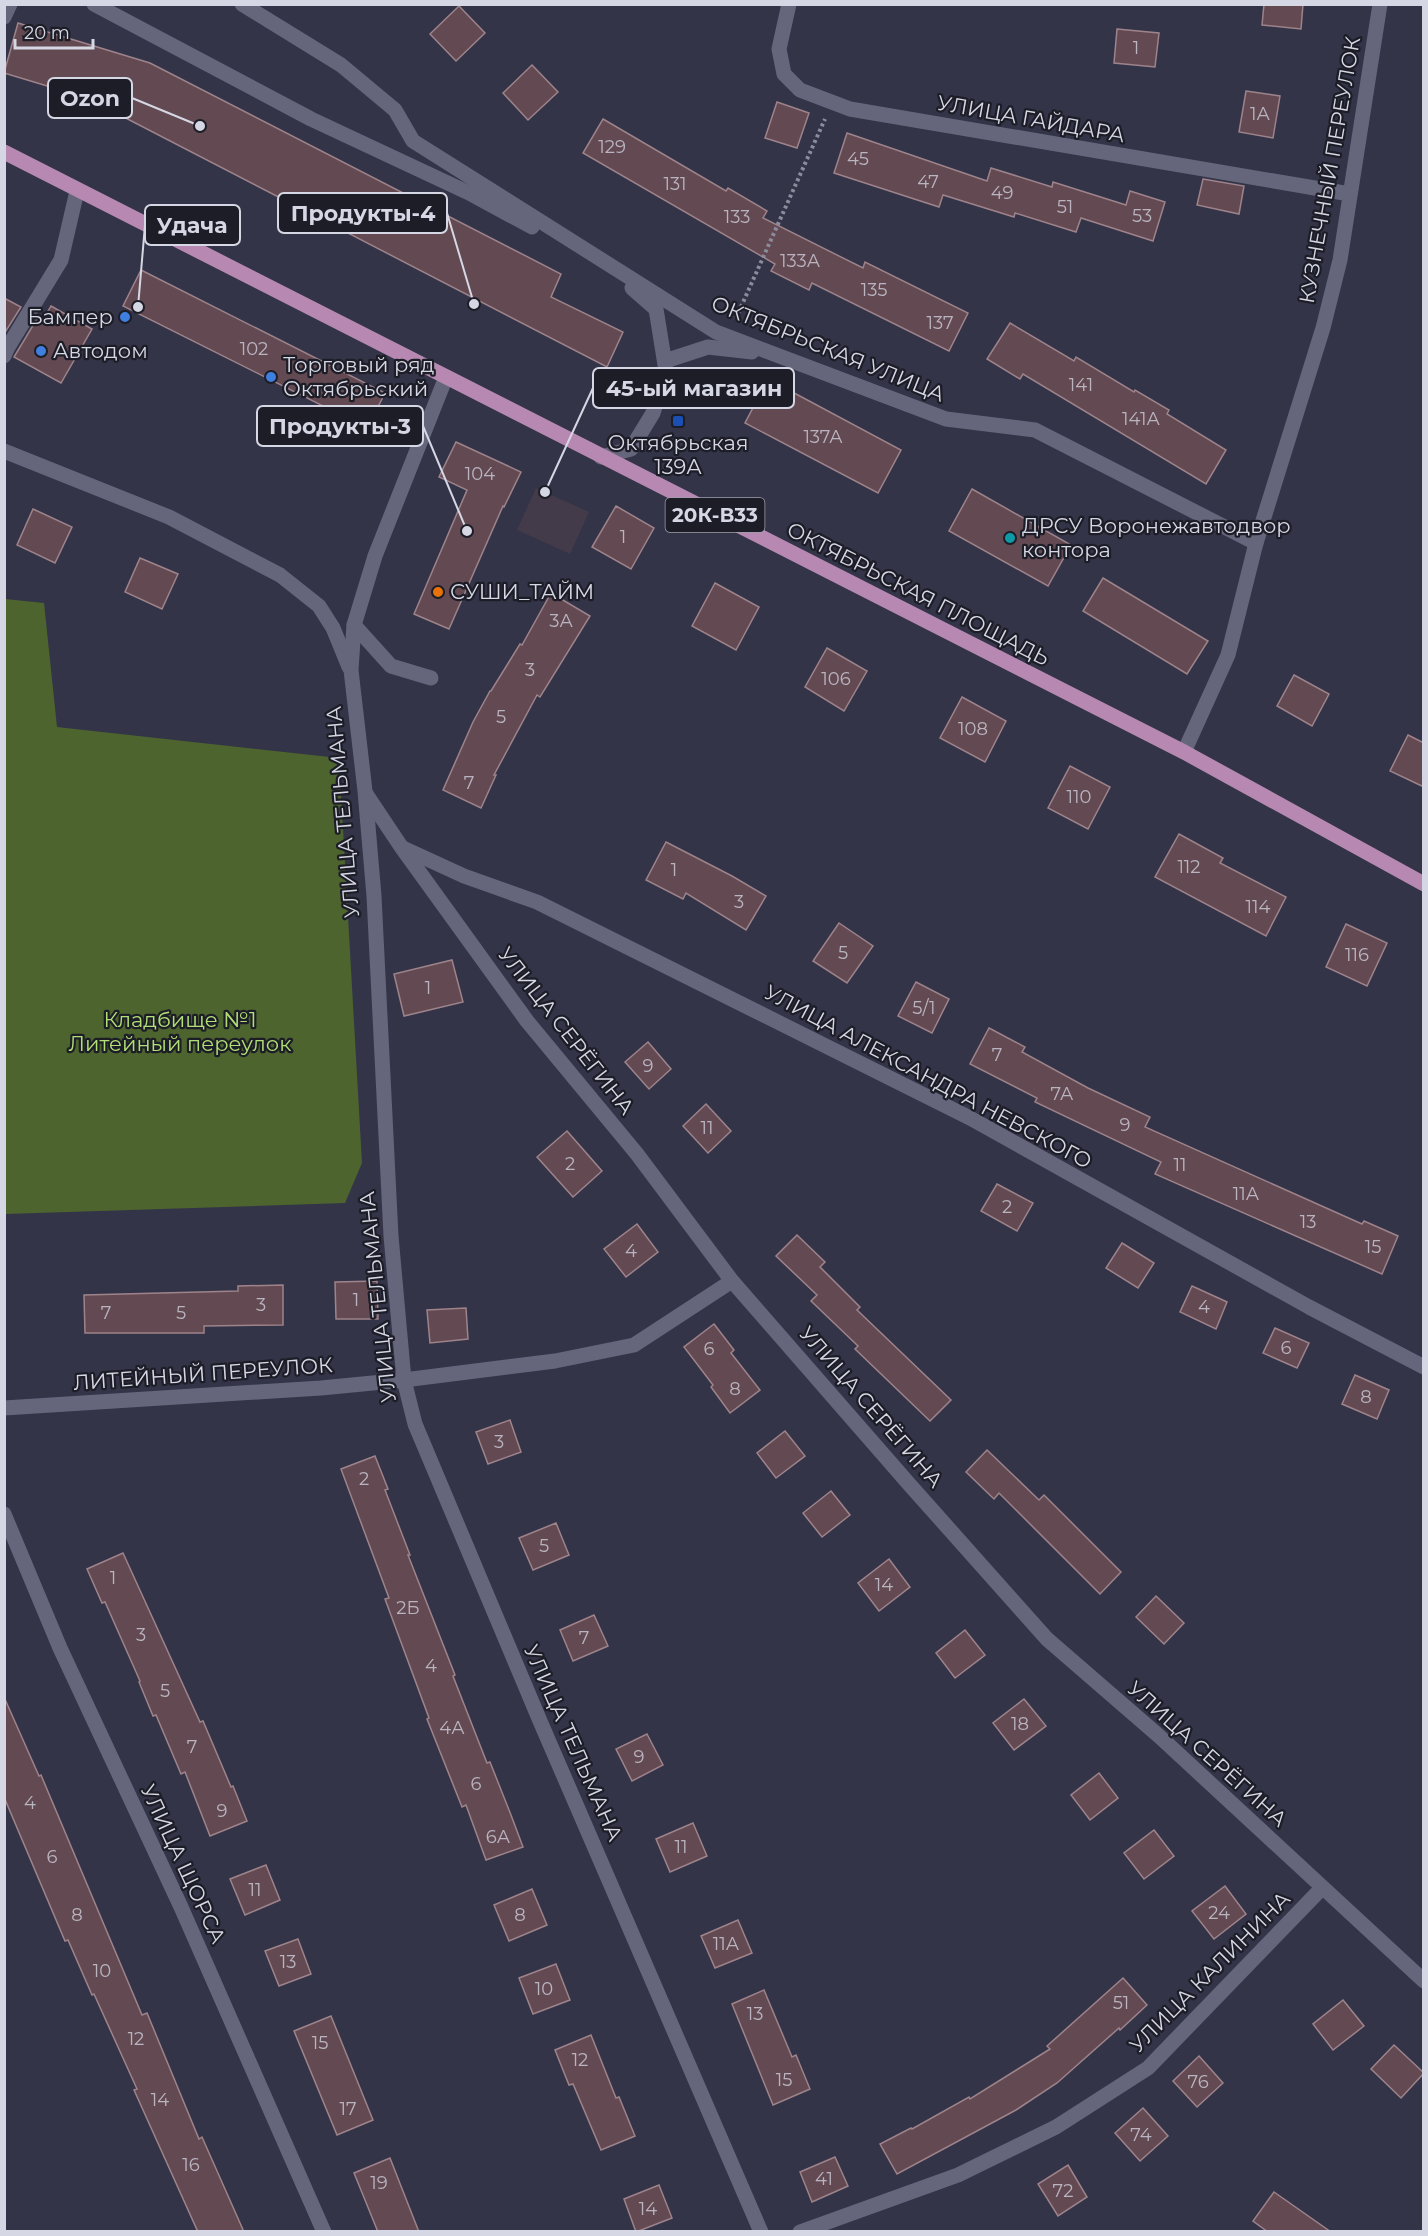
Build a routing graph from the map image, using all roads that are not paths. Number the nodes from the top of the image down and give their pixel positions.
1 (10, 4) edge
2 (94, 4) edge
3 (242, 4) edge
4 (789, 4) edge
5 (1380, 4) edge
6 (4, 17) edge
7 (4, 152) edge
8 (77, 190) junction
9 (1350, 194) junction
10 (777, 355) junction
11 (4, 356) edge
12 (665, 361) junction
13 (446, 377) junction
14 (4, 451) edge
15 (601, 457) junction
16 (1256, 543) junction
17 (354, 625) junction
18 (351, 670) junction
19 (431, 678) dead end
20 (1184, 752) junction
21 (365, 791) junction
22 (402, 848) junction
23 (1424, 884) edge
24 (732, 1281) junction
25 (1424, 1367) edge
26 (404, 1380) junction
27 (4, 1408) edge
28 (4, 1514) edge
29 (1322, 1888) junction
30 (1424, 1981) edge
31 (324, 2232) edge
32 (762, 2232) edge
33 (800, 2232) edge

1 - 6 street
2 - 12 street
3 - 10 street, ОКТЯБРЬСКАЯ УЛИЦА
4 - 9 street, УЛИЦА ГАЙДАРА
5 - 9 street, КУЗНЕЧНЫЙ ПЕРЕУЛОК
7 - 8 main road, ОКТЯБРЬСКАЯ ПЛОЩАДЬ / 20К-В33
8 - 11 street
8 - 13 main road, ОКТЯБРЬСКАЯ ПЛОЩАДЬ / 20К-В33
9 - 16 street, КУЗНЕЧНЫЙ ПЕРЕУЛОК
10 - 12 street
10 - 16 street, ОКТЯБРЬСКАЯ УЛИЦА
12 - 15 street
13 - 15 main road, ОКТЯБРЬСКАЯ ПЛОЩАДЬ / 20К-В33
13 - 17 street, УЛИЦА ТЕЛЬМАНА
14 - 18 street
15 - 20 main road, ОКТЯБРЬСКАЯ ПЛОЩАДЬ / 20К-В33
16 - 20 street, КУЗНЕЧНЫЙ ПЕРЕУЛОК
17 - 18 street, УЛИЦА ТЕЛЬМАНА
17 - 19 street
18 - 21 street, УЛИЦА ТЕЛЬМАНА
20 - 23 main road, ОКТЯБРЬСКАЯ ПЛОЩАДЬ / 20К-В33
21 - 22 street, УЛИЦА СЕРЁГИНА
21 - 26 street, УЛИЦА ТЕЛЬМАНА
22 - 24 street, УЛИЦА СЕРЁГИНА
22 - 25 street, УЛИЦА АЛЕКСАНДРА НЕВСКОГО
24 - 26 street, ЛИТЕЙНЫЙ ПЕРЕУЛОК
24 - 29 street, УЛИЦА СЕРЁГИНА
26 - 27 street, ЛИТЕЙНЫЙ ПЕРЕУЛОК
26 - 32 street, УЛИЦА ТЕЛЬМАНА
28 - 31 street, УЛИЦА ЩОРСА
29 - 30 street, УЛИЦА СЕРЁГИНА
29 - 33 street, УЛИЦА КАЛИНИНА

